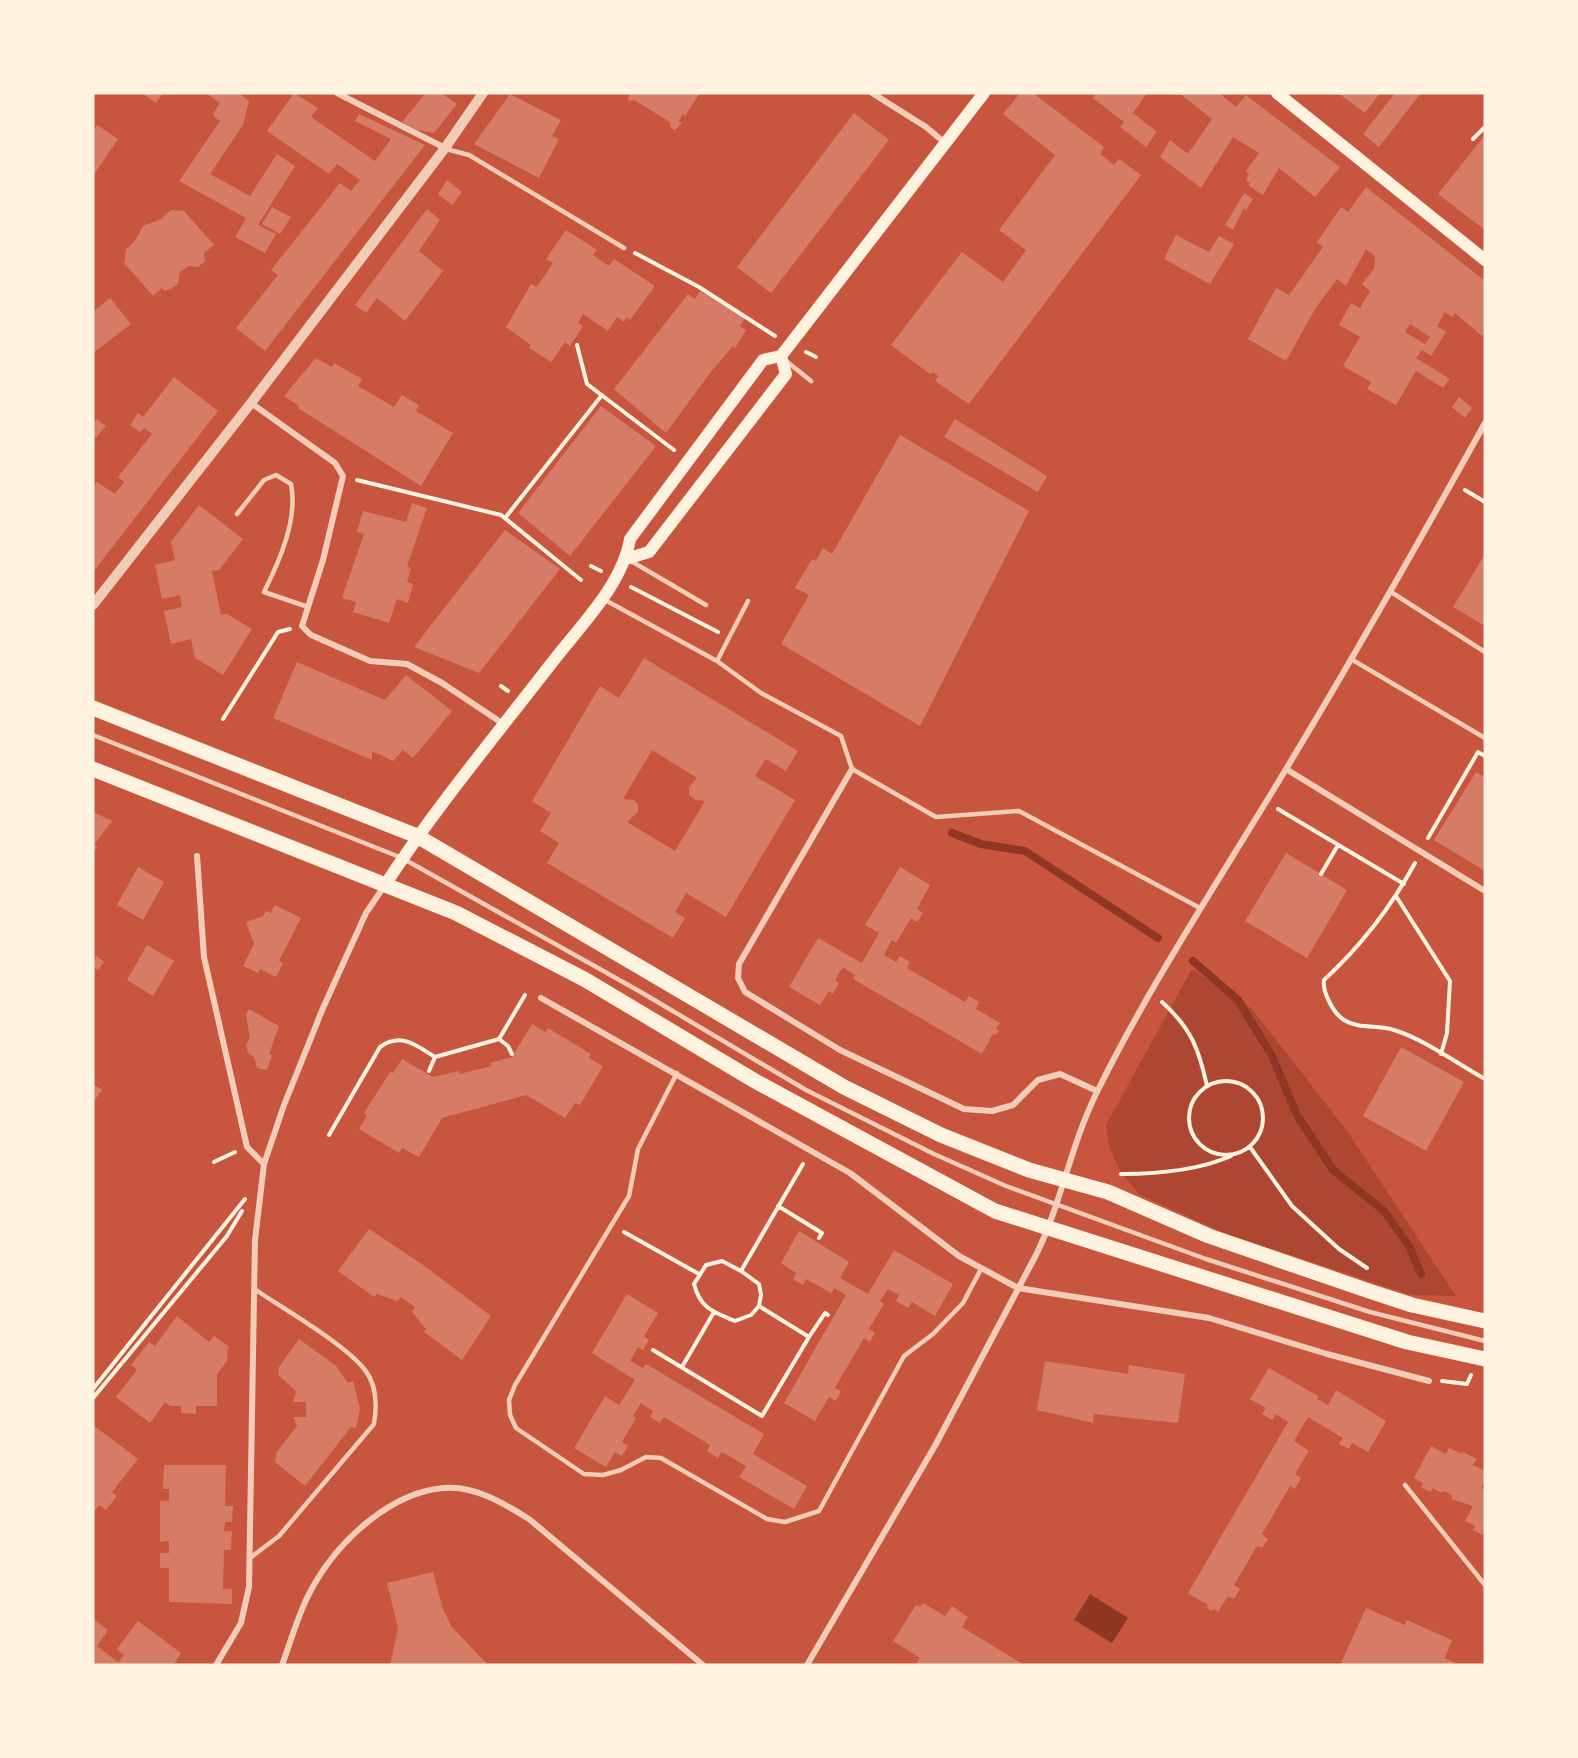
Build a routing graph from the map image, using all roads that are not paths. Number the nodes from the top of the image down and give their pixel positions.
1 (337, 93) edge
2 (483, 93) edge
3 (872, 93) edge
4 (984, 93) edge
5 (1277, 93) edge
6 (945, 143) junction
7 (444, 148) junction
8 (624, 248) road end
9 (1485, 260) edge
10 (781, 356) junction
11 (811, 381) dead end
12 (251, 404) junction
13 (1485, 423) edge
14 (237, 514) dead end
15 (626, 559) junction
16 (1391, 592) junction
17 (601, 598) junction
18 (748, 601) dead end
19 (706, 604) dead end
20 (93, 605) edge
21 (308, 607) junction
22 (1485, 652) edge
23 (1351, 659) junction
24 (717, 661) junction
25 (93, 708) edge
26 (505, 725) junction
27 (93, 735) edge
28 (1485, 738) edge
29 (93, 769) edge
30 (852, 769) junction
31 (1286, 769) junction
32 (417, 836) junction
33 (197, 856) dead end
34 (402, 858) junction
35 (385, 885) junction
36 (1485, 891) edge
37 (1200, 908) junction
38 (541, 998) road end
39 (677, 1073) junction
40 (1097, 1091) junction
41 (264, 1164) junction
42 (1064, 1179) junction
43 (1056, 1204) junction
44 (1049, 1228) junction
45 (981, 1269) junction
46 (1018, 1288) junction
47 (256, 1290) junction
48 (1485, 1321) edge
49 (1485, 1341) edge
50 (1485, 1359) edge
51 (1429, 1381) road end
52 (1405, 1485) dead end
53 (250, 1558) junction
54 (1485, 1585) edge
55 (216, 1665) edge
56 (282, 1665) edge
57 (704, 1665) edge
58 (807, 1665) edge

1 - 7 street
2 - 7 street
3 - 6 street
4 - 6 main road
5 - 9 main road
6 - 10 main road
7 - 8 lane
7 - 12 street
10 - 11 lane
10 - 15 main road
10 - 15 main road
12 - 20 street
12 - 21 street
13 - 16 street
14 - 21 lane
15 - 17 main road
15 - 19 lane
16 - 22 lane
16 - 23 street
17 - 24 lane
17 - 26 main road
18 - 24 lane
21 - 26 street
23 - 28 lane
23 - 31 street
24 - 30 lane
25 - 32 main road
26 - 32 main road
27 - 34 lane
29 - 35 main road
30 - 37 lane
30 - 40 street
31 - 36 street
31 - 37 street
32 - 34 main road
32 - 42 main road
33 - 41 street
34 - 35 main road
34 - 43 lane
35 - 41 street
35 - 44 main road
37 - 40 street
38 - 39 street
39 - 45 street
39 - 45 lane
40 - 42 street
41 - 47 street
42 - 43 street
42 - 48 main road
43 - 44 street
43 - 49 lane
44 - 46 street
44 - 50 main road
45 - 46 street
46 - 51 street
46 - 58 street
47 - 53 street
47 - 53 lane
52 - 54 lane
53 - 55 street
56 - 57 street

